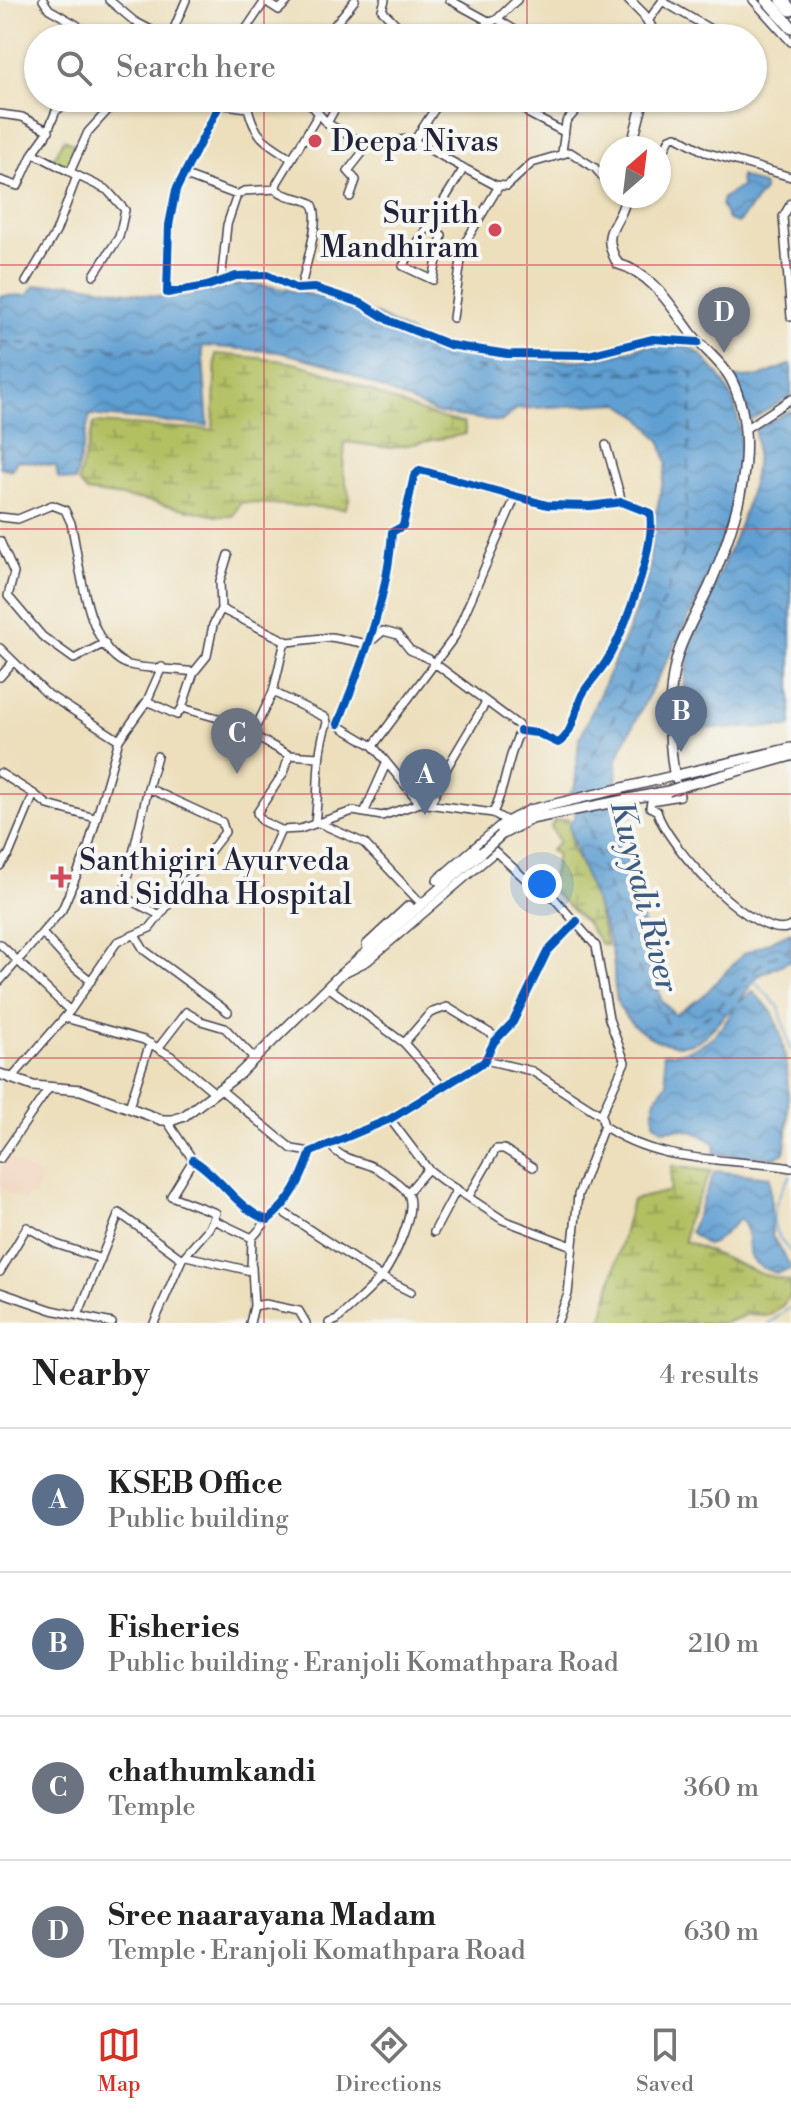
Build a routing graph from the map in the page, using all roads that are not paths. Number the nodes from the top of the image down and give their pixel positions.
1 (43, 0) edge
2 (109, 0) edge
3 (186, 0) edge
4 (265, 0) edge
5 (289, 0) edge
6 (355, 0) edge
7 (385, 0) edge
8 (450, 0) edge
9 (517, 0) edge
10 (629, 0) edge
11 (663, 0) edge
12 (753, 0) edge
13 (767, 0) edge
14 (782, 0) edge
15 (791, 10) edge
16 (493, 20) junction
17 (648, 21) junction
18 (75, 24) edge
19 (138, 24) edge
20 (176, 24) edge
21 (249, 24) edge
22 (335, 24) edge
23 (396, 24) edge
24 (486, 24) edge
25 (501, 24) edge
26 (650, 24) edge
27 (703, 24) edge
28 (791, 27) edge
29 (791, 42) edge
30 (56, 112) edge
31 (104, 112) edge
32 (214, 112) edge
33 (248, 112) edge
34 (316, 112) edge
35 (333, 112) edge
36 (433, 112) edge
37 (527, 112) edge
38 (573, 112) edge
39 (640, 112) edge
40 (0, 114) edge
41 (318, 115) junction
42 (327, 123) junction
43 (49, 131) junction
44 (564, 132) junction
45 (634, 136) edge
46 (671, 138) edge
47 (414, 141) junction
48 (370, 143) junction
49 (562, 152) junction
50 (33, 153) junction
51 (291, 158) junction
52 (464, 168) junction
53 (73, 174) junction
54 (183, 175) junction
55 (599, 175) edge
56 (791, 177) edge
57 (0, 180) edge
58 (499, 186) junction
59 (276, 189) junction
60 (237, 195) junction
61 (350, 197) dead end
62 (791, 203) edge
63 (620, 208) edge
64 (429, 228) junction
65 (94, 275) dead end
66 (26, 282) dead end
67 (221, 282) junction
68 (301, 287) junction
69 (791, 317) edge
70 (453, 318) dead end
71 (698, 342) junction
72 (791, 399) edge
73 (745, 429) junction
74 (606, 445) dead end
75 (515, 498) junction
76 (622, 502) junction
77 (0, 517) edge
78 (0, 541) edge
79 (228, 555) dead end
80 (221, 609) junction
81 (285, 641) junction
82 (105, 643) junction
83 (368, 644) junction
84 (0, 648) edge
85 (13, 662) junction
86 (434, 663) junction
87 (162, 667) junction
88 (194, 672) junction
89 (0, 677) edge
90 (273, 692) junction
91 (147, 701) junction
92 (486, 702) junction
93 (182, 708) junction
94 (327, 723) junction
95 (338, 724) junction
96 (520, 731) junction
97 (253, 733) junction
98 (119, 740) junction
99 (373, 746) junction
100 (791, 748) edge
101 (289, 755) junction
102 (157, 756) dead end
103 (791, 756) edge
104 (318, 757) junction
105 (386, 764) junction
106 (0, 773) edge
107 (678, 782) junction
108 (148, 788) junction
109 (34, 794) junction
110 (420, 803) junction
111 (431, 803) junction
112 (365, 811) junction
113 (493, 813) junction
114 (95, 818) junction
115 (507, 821) junction
116 (317, 822) junction
117 (281, 830) junction
118 (483, 840) junction
119 (495, 852) junction
120 (0, 866) edge
121 (265, 866) dead end
122 (417, 899) junction
123 (160, 915) junction
124 (577, 921) junction
125 (791, 926) edge
126 (43, 934) junction
127 (135, 935) junction
128 (0, 944) edge
129 (360, 958) junction
130 (18, 962) junction
131 (340, 975) junction
132 (0, 981) edge
133 (91, 981) junction
134 (328, 987) junction
135 (228, 1012) dead end
136 (68, 1014) junction
137 (498, 1038) junction
138 (150, 1043) junction
139 (404, 1043) junction
140 (159, 1047) junction
141 (253, 1057) junction
142 (485, 1060) junction
143 (0, 1074) edge
144 (11, 1079) junction
145 (49, 1088) junction
146 (444, 1088) junction
147 (218, 1091) junction
148 (129, 1107) junction
149 (601, 1115) junction
150 (390, 1119) junction
151 (167, 1121) junction
152 (604, 1126) junction
153 (330, 1145) junction
154 (311, 1152) junction
155 (0, 1159) edge
156 (193, 1160) junction
157 (533, 1167) dead end
158 (789, 1168) edge
159 (428, 1169) junction
160 (457, 1189) junction
161 (407, 1193) junction
162 (469, 1196) junction
163 (280, 1210) junction
164 (214, 1220) junction
165 (268, 1220) junction
166 (434, 1232) dead end
167 (252, 1238) junction
168 (572, 1246) junction
169 (184, 1258) junction
170 (101, 1259) junction
171 (252, 1267) junction
172 (0, 1272) edge
173 (381, 1277) junction
174 (0, 1292) edge
175 (411, 1292) dead end
176 (254, 1306) junction
177 (79, 1313) junction
178 (335, 1322) edge
179 (75, 1323) edge
180 (112, 1323) edge
181 (154, 1323) edge
182 (250, 1323) edge
183 (306, 1323) edge
184 (557, 1323) edge

1 - 18 street
2 - 19 street
3 - 20 street
4 - 5 street
4 - 21 street
6 - 22 street
7 - 23 street
8 - 16 street
9 - 16 street
10 - 17 main road
11 - 17 street
11 - 27 street
12 - 29 street
13 - 28 highway
14 - 15 highway
16 - 24 street
16 - 25 street
17 - 26 main road
30 - 43 street
31 - 53 street
32 - 54 street
33 - 51 street
34 - 41 street
35 - 42 street
36 - 47 street
37 - 44 street
38 - 44 street
39 - 45 main road
40 - 43 street
41 - 42 street
41 - 51 street
42 - 48 street
43 - 50 street
44 - 49 street
46 - 56 street
47 - 48 street
47 - 52 street
48 - 61 street
49 - 55 street
49 - 58 street
50 - 53 street
50 - 57 street
51 - 59 street
52 - 58 street
52 - 64 street
53 - 65 street
53 - 66 street
54 - 60 street
54 - 67 street
58 - 70 street
59 - 60 street
59 - 68 street
60 - 67 street
62 - 69 street
63 - 71 main road
64 - 64 street
67 - 68 street
68 - 71 street
71 - 73 main road
72 - 73 street
73 - 107 main road
74 - 76 street
75 - 76 street
75 - 83 street
75 - 86 street
76 - 96 street
77 - 82 street
78 - 82 street
79 - 80 street
80 - 81 street
80 - 88 street
81 - 83 street
81 - 90 street
82 - 87 street
83 - 86 street
83 - 95 street
84 - 85 street
85 - 89 street
85 - 98 street
86 - 92 street
86 - 99 street
87 - 88 street
87 - 91 street
88 - 93 street
90 - 94 street
90 - 97 street
91 - 93 street
91 - 98 street
92 - 96 street
92 - 111 street
93 - 97 street
94 - 95 street
94 - 104 street
95 - 99 street
96 - 113 street
97 - 101 street
98 - 114 street
99 - 105 street
100 - 107 main road
101 - 104 street
101 - 117 street
102 - 108 street
103 - 107 main road
104 - 116 street
105 - 110 street
105 - 112 street
106 - 109 street
107 - 115 main road
107 - 125 street
107 - 129 main road, bridge
108 - 123 street
108 - 123 street
109 - 114 street
109 - 120 street
110 - 111 street
110 - 112 street
111 - 113 street
112 - 116 street
113 - 115 street
114 - 126 street
115 - 118 main road
116 - 117 street
116 - 122 street
117 - 121 street
118 - 119 street
118 - 122 main road
119 - 124 street
119 - 131 street
122 - 129 main road
123 - 127 street
124 - 137 street
124 - 149 street
126 - 130 street
126 - 133 street
127 - 133 street
127 - 135 street
128 - 130 street
129 - 131 main road
130 - 132 street
130 - 136 street
131 - 134 main road
133 - 136 street
134 - 139 street
134 - 141 main road
136 - 138 street
136 - 144 street
137 - 139 street
137 - 142 street
138 - 140 street
138 - 148 street
139 - 146 street
140 - 141 street
140 - 147 street
141 - 147 main road
142 - 146 street
142 - 149 street
143 - 144 main road
144 - 145 main road
145 - 148 main road
145 - 155 street
146 - 150 street
147 - 151 main road
147 - 154 street
148 - 151 main road
149 - 152 street
150 - 153 street
150 - 159 street
151 - 156 street
152 - 158 street
152 - 168 street
153 - 154 street
153 - 161 street
154 - 163 street
156 - 164 street
156 - 165 street
157 - 162 street
159 - 160 street
159 - 161 street
160 - 162 street
160 - 166 street
161 - 173 street
162 - 168 street
163 - 165 street
163 - 173 street
164 - 167 street
164 - 169 street
165 - 167 street
167 - 171 street
168 - 184 street
169 - 170 street
169 - 171 street
169 - 181 street
170 - 172 street
170 - 177 street
171 - 176 street
173 - 175 street
173 - 178 street
174 - 177 street
176 - 182 street
176 - 183 street
177 - 179 street
177 - 180 street

